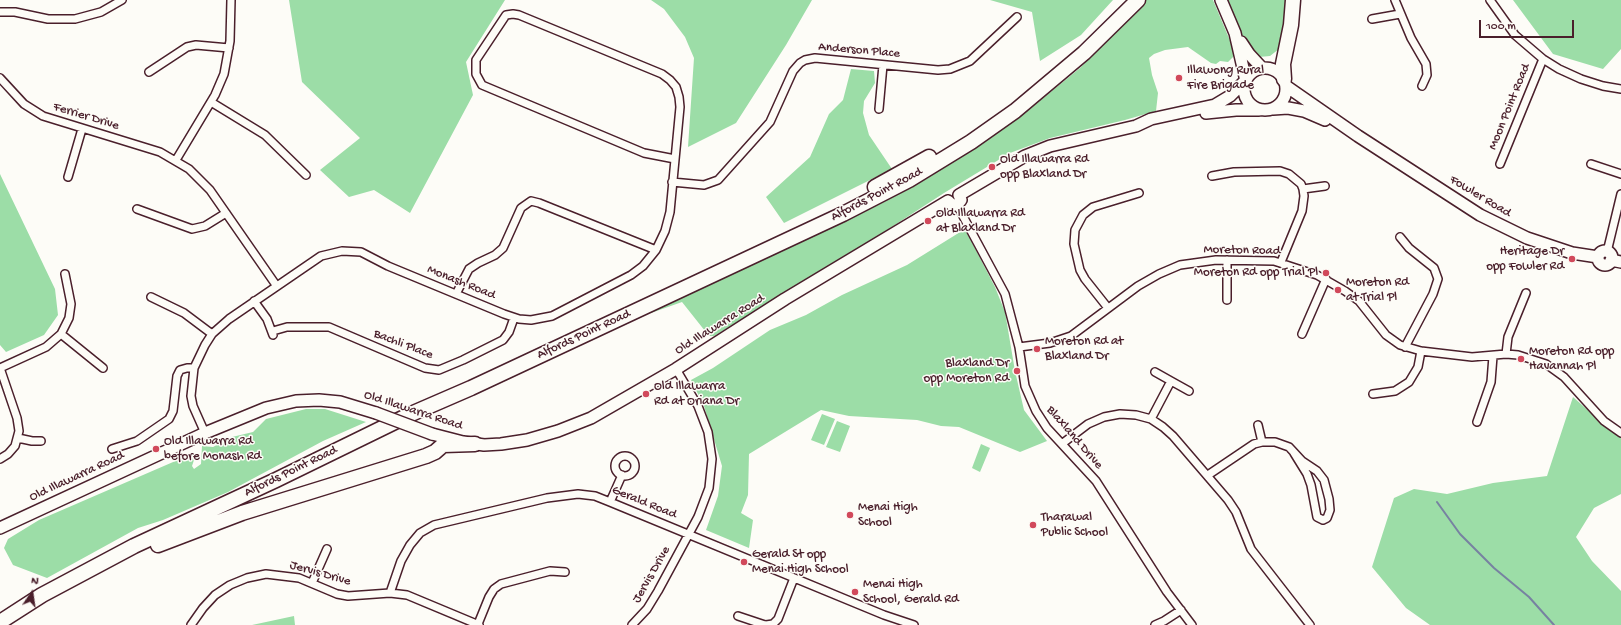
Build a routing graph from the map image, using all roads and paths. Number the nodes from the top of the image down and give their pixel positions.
1 (122, 0) edge
2 (231, 0) edge
3 (1128, 0) edge
4 (1138, 0) edge
5 (1221, 0) edge
6 (1292, 0) edge
7 (1395, 0) edge
8 (1490, 0) edge
9 (0, 12) edge
10 (1400, 14) junction
11 (1017, 17) dead end
12 (1372, 19) dead end
13 (1235, 33) junction
14 (229, 48) junction
15 (1543, 59) junction
16 (883, 65) junction
17 (1262, 68) junction
18 (149, 72) dead end
19 (0, 78) edge
20 (1245, 81) junction
21 (1285, 82) junction
22 (1422, 86) dead end
23 (1621, 89) edge
24 (211, 102) junction
25 (879, 109) dead end
26 (1273, 109) junction
27 (1261, 110) junction
28 (1136, 126) junction
29 (82, 129) junction
30 (1358, 136) junction
31 (675, 159) junction
32 (176, 160) junction
33 (1500, 164) dead end
34 (1591, 164) dead end
35 (1621, 174) edge
36 (306, 175) dead end
37 (1212, 176) dead end
38 (68, 177) dead end
39 (672, 182) junction
40 (1324, 186) dead end
41 (1304, 189) junction
42 (1139, 193) dead end
43 (1621, 194) edge
44 (955, 200) junction
45 (137, 209) dead end
46 (226, 213) junction
47 (1400, 237) dead end
48 (656, 250) junction
49 (1609, 258) edge
50 (1227, 260) junction
51 (1280, 262) junction
52 (65, 274) dead end
53 (1326, 279) junction
54 (276, 285) junction
55 (1526, 293) dead end
56 (456, 294) junction
57 (151, 297) dead end
58 (1227, 300) dead end
59 (254, 301) junction
60 (1108, 308) junction
61 (514, 318) junction
62 (61, 334) junction
63 (212, 334) junction
64 (1302, 334) dead end
65 (1019, 347) junction
66 (1405, 347) junction
67 (1421, 350) junction
68 (1506, 354) junction
69 (1493, 356) junction
70 (0, 368) edge
71 (103, 368) dead end
72 (194, 368) junction
73 (676, 369) junction
74 (1155, 372) dead end
75 (1171, 381) junction
76 (1189, 391) dead end
77 (1373, 394) dead end
78 (1151, 419) junction
79 (1477, 422) dead end
80 (1258, 425) dead end
81 (204, 433) junction
82 (1621, 433) edge
83 (18, 438) junction
84 (41, 441) dead end
85 (1262, 442) junction
86 (1062, 443) junction
87 (475, 444) junction
88 (112, 449) dead end
89 (1294, 452) junction
90 (0, 459) edge
91 (622, 475) dead end
92 (1208, 475) junction
93 (610, 502) junction
94 (0, 528) edge
95 (688, 534) junction
96 (327, 549) dead end
97 (565, 572) dead end
98 (794, 578) junction
99 (312, 583) junction
100 (390, 593) junction
101 (1181, 610) junction
102 (0, 613) edge
103 (738, 616) dead end
104 (0, 623) edge
105 (192, 625) edge
106 (478, 625) edge
107 (632, 625) edge
108 (765, 625) edge
109 (914, 625) edge
110 (1155, 625) edge
111 (1192, 625) edge
112 (1310, 625) edge

1 - 9 street
2 - 14 street
3 - 102 highway, Alfords Point Road
4 - 104 highway, Alfords Point Road
5 - 13 street
6 - 21 highway
7 - 10 street
8 - 15 street
10 - 12 street
10 - 22 street
11 - 16 street, Anderson Place
13 - 17 street
13 - 20 street
14 - 18 street
14 - 24 street
15 - 23 street
15 - 33 street, Moon Point Road
16 - 25 street
16 - 39 street, Anderson Place
17 - 20 street
17 - 21 street
19 - 29 street, Ferrier Drive
20 - 27 street
20 - 28 street, Old Illawarra Road
21 - 26 street
21 - 30 street, Fowler Road
24 - 32 street
24 - 36 street
26 - 27 street
26 - 30 street, Fowler Road
27 - 28 street, Old Illawarra Road
28 - 44 street, Old Illawarra Road
29 - 32 street, Ferrier Drive
29 - 38 street
30 - 49 street, Fowler Road
31 - 31 street, Monash Road
31 - 39 street, Monash Road
32 - 46 street, Ferrier Drive
34 - 35 street
37 - 41 street
39 - 48 street, Monash Road
40 - 41 street
41 - 51 street
42 - 60 street
43 - 49 street
44 - 65 street, Blaxland Drive
44 - 73 street, Old Illawarra Road
45 - 46 street
46 - 54 street, Ferrier Drive
47 - 66 street
48 - 56 street
48 - 61 street, Monash Road
50 - 51 street, Moreton Road
50 - 58 street
50 - 60 street, Moreton Road
51 - 53 street, Moreton Road
52 - 62 street
53 - 64 street
53 - 66 street, Moreton Road
54 - 56 street, Monash Road
54 - 59 street, Monash Road
55 - 68 street
56 - 61 street, Monash Road
57 - 63 street
59 - 61 street, Bachli Place
59 - 63 street, Monash Road
60 - 65 street, Moreton Road
62 - 70 street
62 - 71 street
63 - 72 street, Monash Road
65 - 86 street, Blaxland Drive
66 - 67 street, Moreton Road
67 - 69 street, Moreton Road
67 - 77 street
68 - 69 street, Moreton Road
68 - 82 street, Moreton Road
69 - 79 street
70 - 83 street
72 - 81 street, Monash Road
72 - 88 street
73 - 87 street, Old Illawarra Road
73 - 95 street, Jervis Drive
74 - 75 street
75 - 76 street
75 - 78 street
78 - 86 street
78 - 92 street
80 - 85 street
81 - 87 street, Old Illawarra Road, bridge
81 - 94 street, Old Illawarra Road
83 - 84 street
83 - 90 street
85 - 89 street
85 - 92 street
86 - 101 street, Blaxland Drive
87 - 104 highway
89 - 89 street
91 - 93 street
92 - 112 street
93 - 95 street, Gerald Road
93 - 100 street, Gerald Road
95 - 98 street, Gerald Road
95 - 107 street, Jervis Drive
96 - 99 street
97 - 106 street
98 - 108 street
98 - 109 street, Gerald Road
99 - 100 street, Jervis Drive
99 - 105 street, Jervis Drive
100 - 106 street, Jervis Drive
101 - 110 street
101 - 111 street, Blaxland Drive
103 - 108 street

